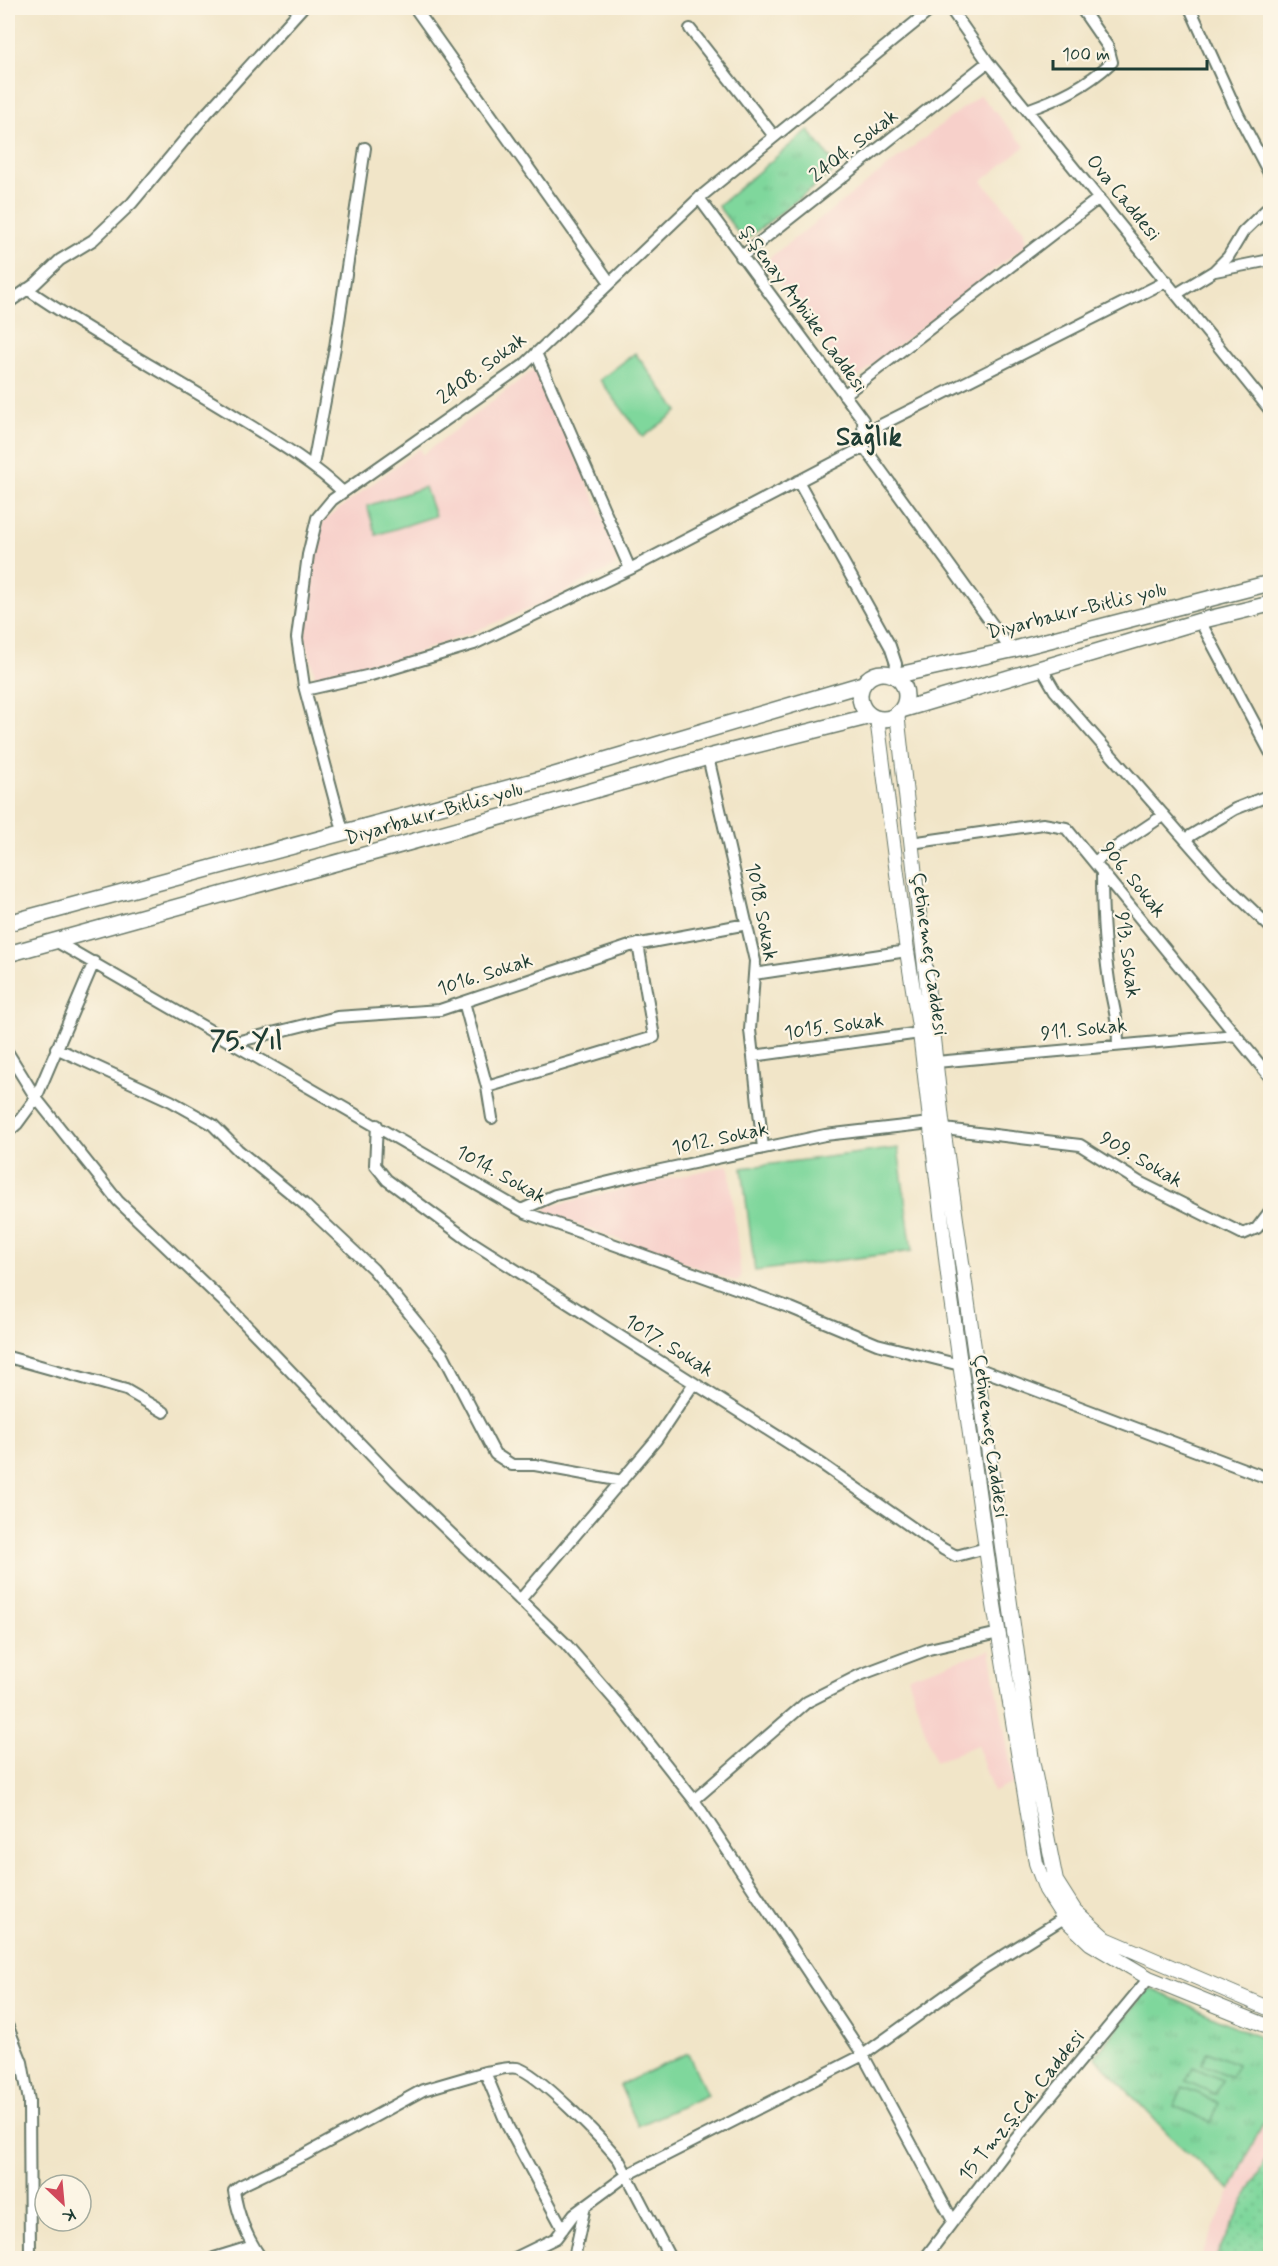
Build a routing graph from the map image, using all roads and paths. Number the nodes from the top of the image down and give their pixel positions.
1 (302, 8) edge
2 (415, 8) edge
3 (933, 8) edge
4 (950, 8) edge
5 (1081, 8) edge
6 (1190, 8) edge
7 (690, 29) dead end
8 (988, 62) junction
9 (1027, 110) junction
10 (774, 136) junction
11 (366, 148) dead end
12 (1270, 175) edge
13 (699, 198) junction
14 (1099, 198) junction
15 (1270, 206) edge
16 (741, 257) junction
17 (1270, 260) edge
18 (1214, 271) junction
19 (609, 281) junction
20 (1167, 281) junction
21 (27, 289) junction
22 (1178, 293) junction
23 (8, 303) edge
24 (536, 353) junction
25 (844, 395) junction
26 (1270, 410) edge
27 (863, 434) junction
28 (864, 447) junction
29 (314, 465) junction
30 (798, 481) junction
31 (343, 492) junction
32 (630, 568) junction
33 (1270, 583) edge
34 (1270, 604) edge
35 (1200, 621) junction
36 (1011, 650) junction
37 (1041, 667) junction
38 (894, 676) junction
39 (863, 684) junction
40 (305, 690) junction
41 (899, 712) junction
42 (874, 717) junction
43 (1270, 752) edge
44 (708, 757) junction
45 (1270, 795) edge
46 (1164, 815) junction
47 (343, 831) junction
48 (1185, 839) junction
49 (911, 843) junction
50 (1094, 861) junction
51 (1102, 871) junction
52 (8, 923) edge
53 (747, 924) junction
54 (1270, 927) edge
55 (57, 942) junction
56 (638, 944) junction
57 (907, 951) junction
58 (8, 954) edge
59 (94, 962) junction
60 (754, 974) junction
61 (464, 1002) junction
62 (920, 1033) junction
63 (1236, 1035) junction
64 (232, 1043) junction
65 (1118, 1044) junction
66 (56, 1048) junction
67 (8, 1053) edge
68 (753, 1056) junction
69 (936, 1062) junction
70 (1270, 1077) edge
71 (487, 1087) junction
72 (36, 1098) junction
73 (492, 1118) dead end
74 (376, 1125) junction
75 (938, 1126) junction
76 (8, 1132) edge
77 (763, 1148) junction
78 (521, 1210) junction
79 (1270, 1211) edge
80 (8, 1357) edge
81 (960, 1365) junction
82 (977, 1368) junction
83 (694, 1383) junction
84 (164, 1412) dead end
85 (1270, 1479) edge
86 (622, 1481) junction
87 (986, 1548) junction
88 (520, 1600) junction
89 (999, 1634) junction
90 (694, 1800) junction
91 (1064, 1918) junction
92 (1149, 1978) junction
93 (1270, 2009) edge
94 (8, 2027) edge
95 (1270, 2027) edge
96 (863, 2055) junction
97 (485, 2072) junction
98 (627, 2175) junction
99 (585, 2206) junction
100 (953, 2222) junction
101 (562, 2229) junction
102 (253, 2246) junction
103 (30, 2259) edge
104 (214, 2259) edge
105 (261, 2259) edge
106 (515, 2259) edge
107 (574, 2259) edge
108 (670, 2259) edge
109 (925, 2259) edge

1 - 21 street
2 - 19 street
3 - 10 street, 2408. Sokak
4 - 8 street, Ova Caddesi
5 - 9 street
6 - 12 street
7 - 10 street
8 - 9 street, Ova Caddesi
8 - 16 street, 2404. Sokak
9 - 14 street, Ova Caddesi
10 - 13 street, 2408. Sokak
11 - 29 street
13 - 16 street, Ş.Şenay Aybüke Caddesi
13 - 19 street, 2408. Sokak
14 - 20 street, Ova Caddesi
14 - 25 street
15 - 18 street
16 - 25 street, Ş.Şenay Aybüke Caddesi
17 - 18 street
18 - 22 street
19 - 24 street, 2408. Sokak
20 - 22 street, Ova Caddesi
20 - 27 street
21 - 23 street
21 - 29 street
22 - 26 street, Ova Caddesi
24 - 31 street, 2408. Sokak
24 - 32 street
25 - 27 street, Ş.Şenay Aybüke Caddesi
27 - 28 street, Ş.Şenay Aybüke Caddesi
28 - 30 street
28 - 36 street
29 - 31 street
30 - 32 street
30 - 38 street
31 - 40 street, 2408. Sokak
32 - 40 street
33 - 36 highway, Diyarbakır-Bitlis yolu
34 - 35 highway, Diyarbakır-Bitlis yolu
35 - 37 highway, Diyarbakır-Bitlis yolu
35 - 43 street
36 - 38 highway, Diyarbakır-Bitlis yolu
37 - 41 highway, Diyarbakır-Bitlis yolu
37 - 46 street
38 - 39 highway
38 - 41 highway
39 - 42 highway
39 - 47 highway, Diyarbakır-Bitlis yolu
40 - 47 street, 2408. Sokak
41 - 42 highway
41 - 49 main road, Çetinemeç Caddesi
42 - 44 highway, Diyarbakır-Bitlis yolu
42 - 57 main road, Çetinemeç Caddesi
44 - 53 street, 1018. Sokak
44 - 55 highway, Diyarbakır-Bitlis yolu
45 - 48 street
46 - 48 street
46 - 50 street
47 - 52 highway, Diyarbakır-Bitlis yolu
48 - 54 street
49 - 50 street, 906. Sokak
49 - 69 main road, Çetinemeç Caddesi
50 - 51 street, 906. Sokak
51 - 63 street, 906. Sokak
51 - 65 street, 913. Sokak
53 - 56 street, 1016. Sokak
53 - 60 street, 1018. Sokak
55 - 58 highway, Diyarbakır-Bitlis yolu
55 - 59 street, 1014. Sokak
56 - 61 street, 1016. Sokak
56 - 71 street
57 - 60 street
57 - 62 main road, Çetinemeç Caddesi
59 - 64 street, 1014. Sokak
59 - 66 street
60 - 68 street, 1018. Sokak
61 - 64 street, 1016. Sokak
61 - 71 street
62 - 68 street, 1015. Sokak
62 - 75 main road, Çetinemeç Caddesi
63 - 65 street, 911. Sokak
63 - 70 street, 906. Sokak
64 - 74 street, 1014. Sokak
65 - 69 street, 911. Sokak
66 - 72 street
66 - 86 street
67 - 72 street
68 - 77 street, 1018. Sokak
69 - 75 main road, Çetinemeç Caddesi
71 - 73 street
72 - 76 street
72 - 88 street
74 - 78 street, 1014. Sokak
74 - 83 street, 1017. Sokak
75 - 77 street, 1012. Sokak
75 - 79 street, 909. Sokak
75 - 81 main road, Çetinemeç Caddesi
75 - 82 main road, Çetinemeç Caddesi
77 - 78 street, 1012. Sokak
78 - 81 street, 1014. Sokak
80 - 84 street
81 - 87 main road, Çetinemeç Caddesi
82 - 85 street
82 - 93 main road, Çetinemeç Caddesi
83 - 86 street
83 - 87 street, 1017. Sokak
86 - 88 street
87 - 89 main road, Çetinemeç Caddesi
88 - 90 street
89 - 90 street
89 - 91 main road, Çetinemeç Caddesi
90 - 96 street
91 - 92 main road, Çetinemeç Caddesi
91 - 96 street
92 - 95 main road, Çetinemeç Caddesi
92 - 100 street, 15 Tmz.Ş.Cd. Caddesi
94 - 103 street
96 - 98 street
96 - 100 street
97 - 98 street
97 - 101 street
97 - 102 street
98 - 99 street
98 - 108 street
99 - 101 street
99 - 107 street
100 - 109 street, 15 Tmz.Ş.Cd. Caddesi
101 - 106 street
102 - 104 street
102 - 105 street

